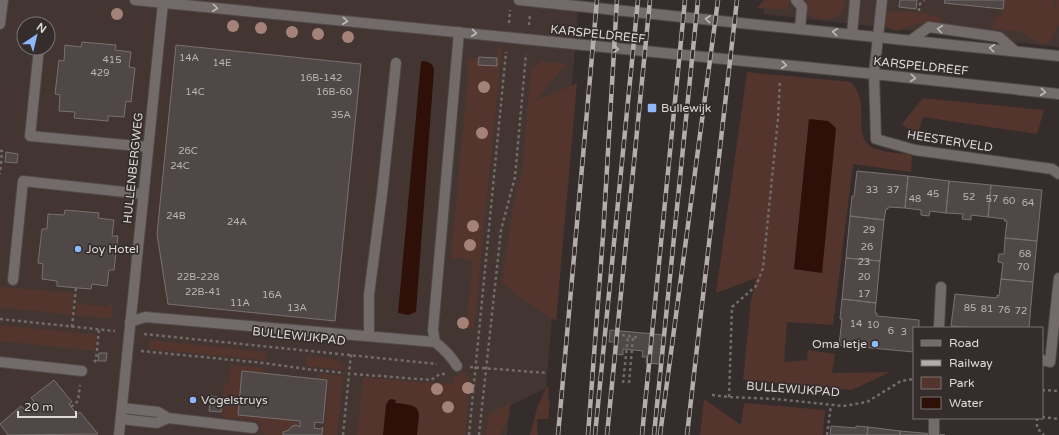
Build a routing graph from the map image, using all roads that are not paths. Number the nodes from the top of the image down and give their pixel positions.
1 (3, 0) edge
2 (135, 0) edge
3 (519, 0) edge
4 (796, 0) edge
5 (856, 0) edge
6 (882, 0) edge
7 (163, 1) edge
8 (0, 24) edge
9 (800, 28) junction
10 (459, 32) junction
11 (852, 34) junction
12 (878, 36) junction
13 (911, 40) junction
14 (1016, 51) junction
15 (38, 56) edge
16 (1059, 56) edge
17 (396, 63) dead end
18 (874, 74) junction
19 (1059, 94) edge
20 (148, 147) junction
21 (1059, 174) edge
22 (144, 194) junction
23 (1059, 278) edge
24 (13, 280) dead end
25 (942, 287) dead end
26 (130, 322) junction
27 (939, 327) edge
28 (368, 336) junction
29 (434, 342) junction
30 (0, 362) edge
31 (1050, 362) edge
32 (457, 366) road end
33 (82, 372) dead end
34 (122, 408) junction
35 (168, 418) junction
36 (121, 419) junction
37 (934, 419) edge
38 (253, 428) dead end
39 (934, 434) dead end
40 (119, 435) edge

1 - 8 main road
2 - 7 main road, KARSPELDREEF
9 -> 3 main road, KARSPELDREEF
4 - 9 main road
5 - 11 main road
6 - 12 main road
7 -> 10 main road, KARSPELDREEF
7 - 20 main road, HULLENBERGWEG
11 -> 9 main road, KARSPELDREEF
10 -> 18 main road, KARSPELDREEF
10 - 29 main road
11 - 12 main road, KARSPELDREEF
12 - 13 main road, KARSPELDREEF
12 - 18 main road
14 -> 13 main road, KARSPELDREEF
14 -> 13 main road
14 - 16 main road, KARSPELDREEF
15 - 20 main road
17 - 28 main road
18 -> 19 main road, KARSPELDREEF
18 - 21 main road, HEESTERVELD
20 - 22 main road, HULLENBERGWEG
22 - 24 main road
22 - 26 main road, HULLENBERGWEG
23 - 31 main road
25 - 27 main road
26 - 28 main road
26 - 34 main road, HULLENBERGWEG
28 - 29 main road
29 - 32 main road
30 - 33 main road
34 - 35 main road
34 - 36 main road, HULLENBERGWEG
35 - 36 main road
35 - 38 main road
36 - 40 main road, HULLENBERGWEG
37 - 39 main road

